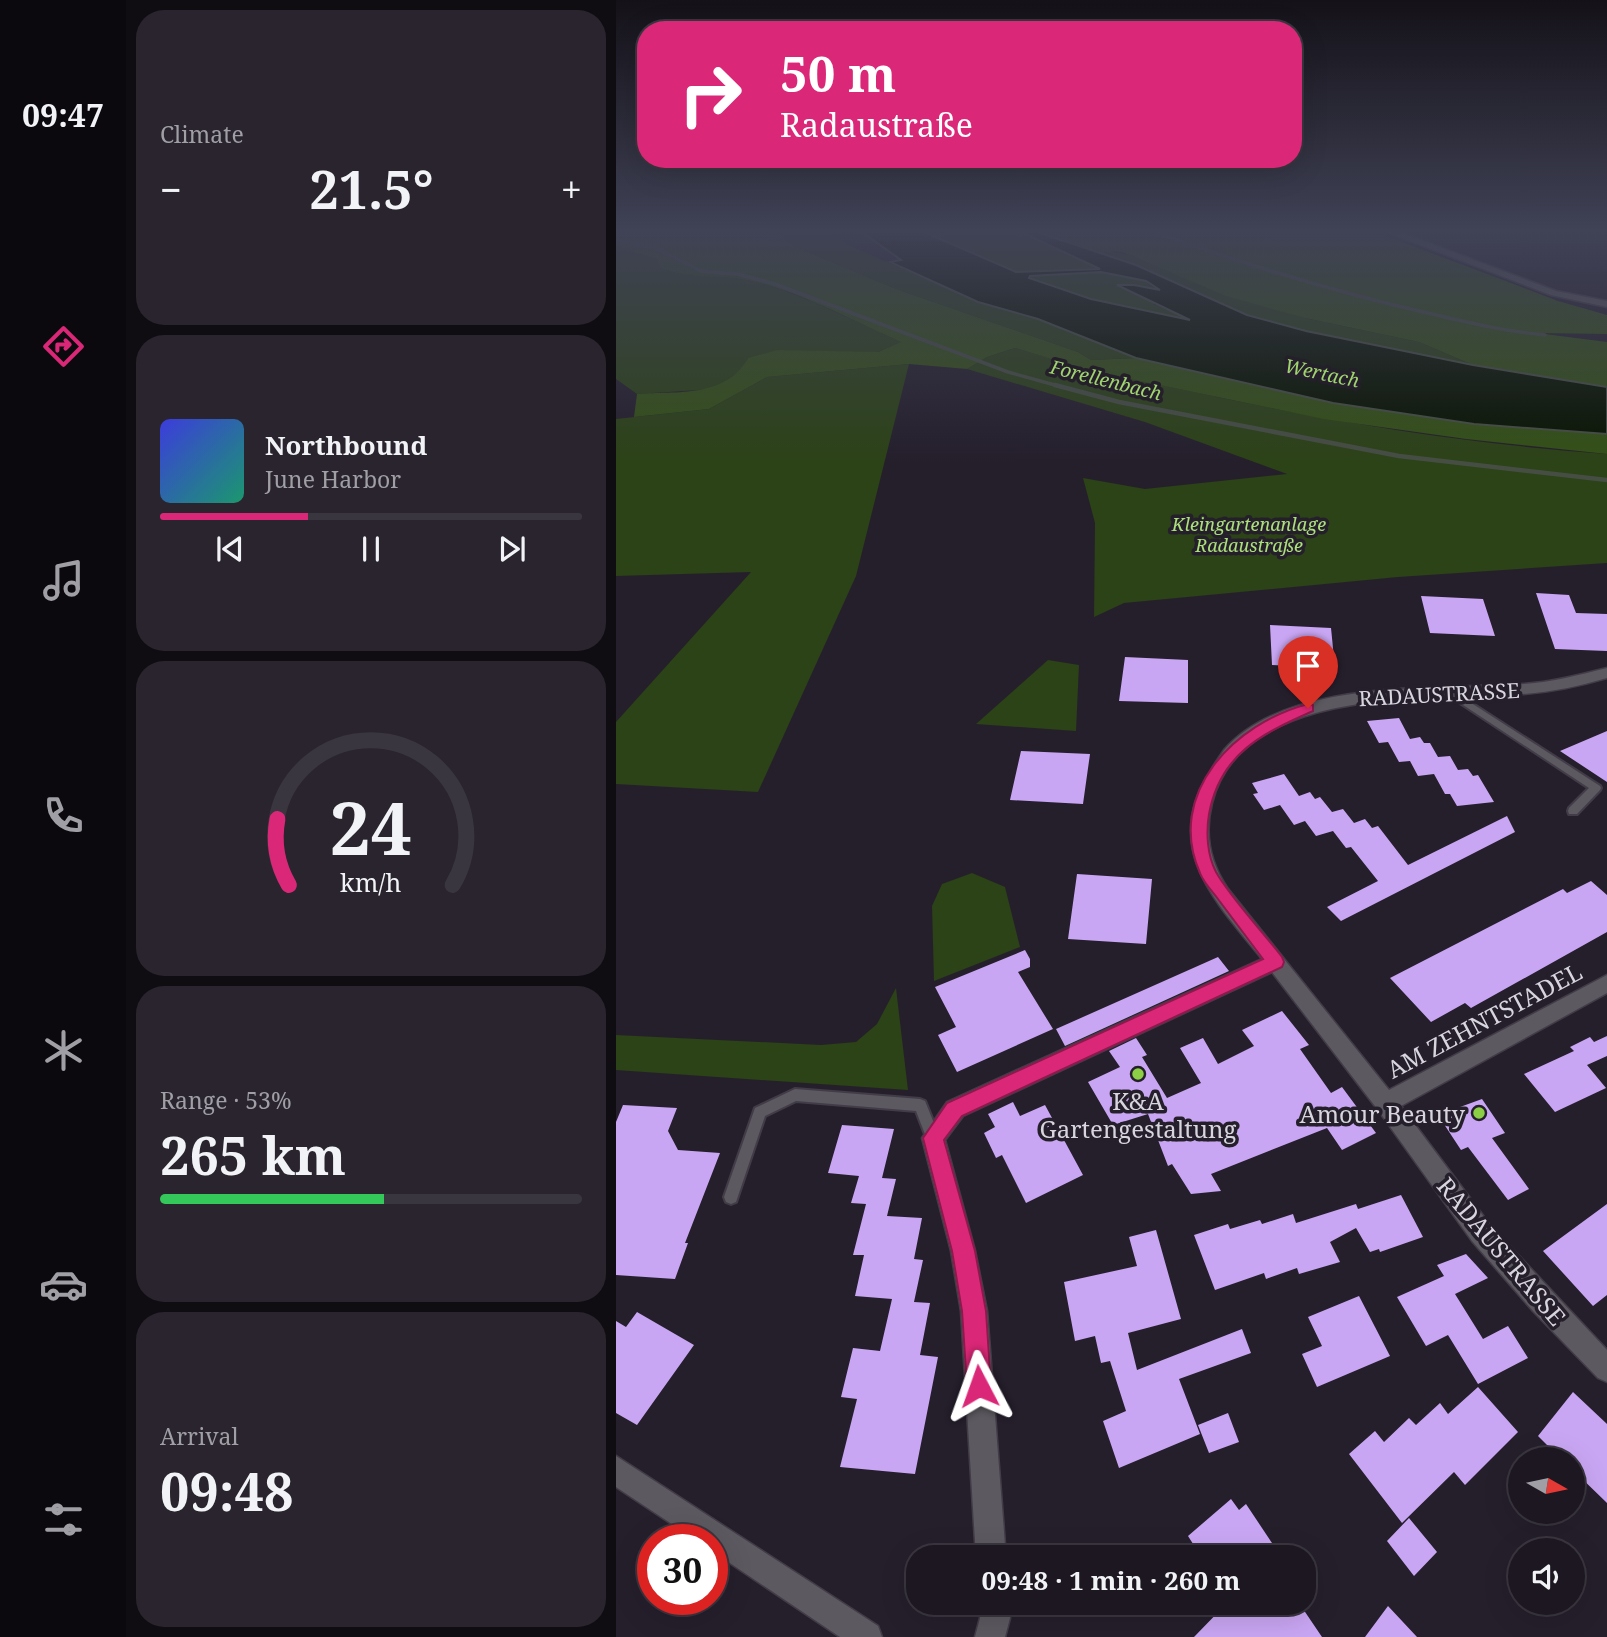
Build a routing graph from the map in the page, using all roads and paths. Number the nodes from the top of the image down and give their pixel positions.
1 (1607, 673) edge
2 (1448, 691) junction
3 (1573, 811) dead end
4 (1275, 962) junction
5 (1607, 983) edge
6 (1386, 1103) junction
7 (933, 1138) junction
8 (731, 1197) dead end
9 (1603, 1359) edge
10 (616, 1470) edge
11 (990, 1545) edge
12 (995, 1615) edge
13 (867, 1637) edge
14 (990, 1637) edge

1 - 2 street, RADAUSTRASSE
2 - 3 lane
2 - 4 street, RADAUSTRASSE
4 - 6 street, RADAUSTRASSE
4 - 7 street
5 - 6 street, AM ZEHNTSTADEL
6 - 9 street, RADAUSTRASSE
7 - 8 lane
7 - 11 street
10 - 13 street
12 - 14 street

